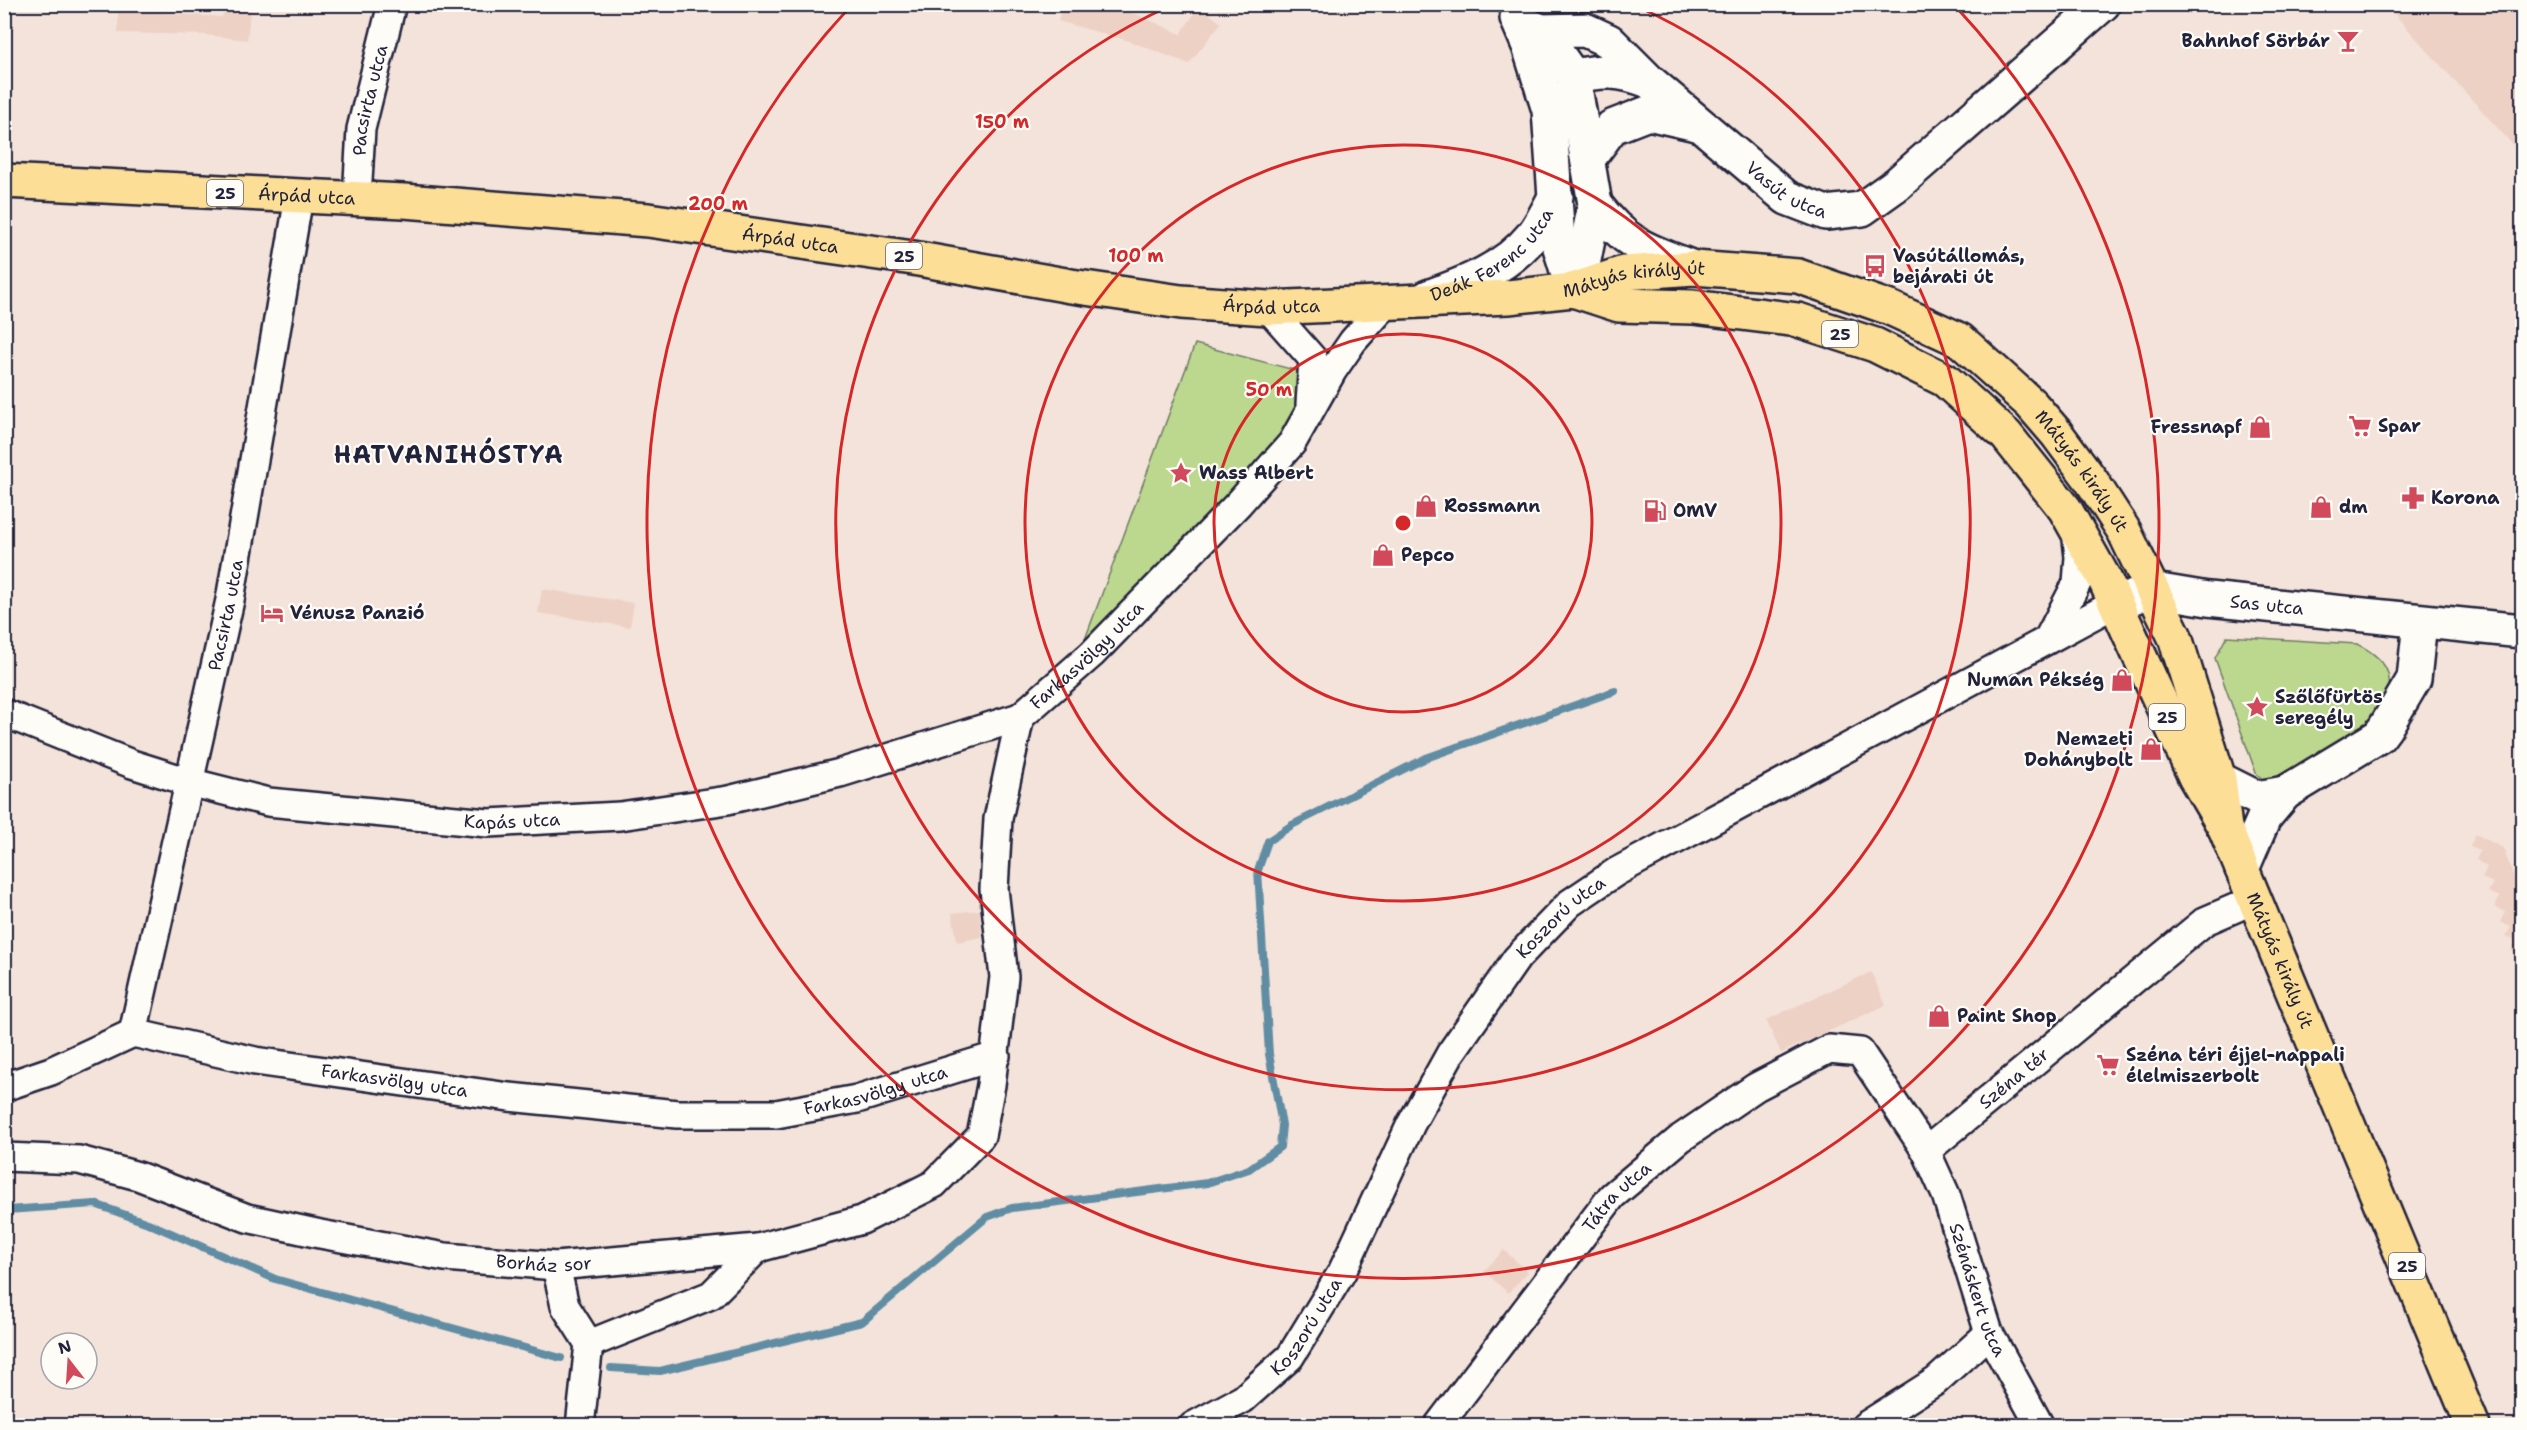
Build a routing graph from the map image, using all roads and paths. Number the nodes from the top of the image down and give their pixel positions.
1 (392, 4) edge
2 (2103, 4) edge
3 (1524, 26) edge
4 (1573, 76) junction
5 (1649, 81) junction
6 (1549, 110) junction
7 (1699, 124) junction
8 (1588, 159) junction
9 (4, 181) edge
10 (299, 196) junction
11 (1556, 196) junction
12 (357, 198) junction
13 (1595, 204) junction
14 (1694, 267) junction
15 (1573, 290) junction
16 (1401, 303) junction
17 (1268, 308) junction
18 (1310, 410) junction
19 (2076, 526) junction
20 (2154, 590) junction
21 (2116, 603) junction
22 (2420, 622) junction
23 (2523, 631) edge
24 (2049, 637) junction
25 (4, 713) edge
26 (1020, 717) junction
27 (2218, 779) junction
28 (189, 782) junction
29 (2284, 793) junction
30 (2225, 828) junction
31 (2242, 868) junction
32 (2256, 899) junction
33 (133, 1033) junction
34 (996, 1056) junction
35 (4, 1087) edge
36 (1926, 1151) junction
37 (4, 1157) edge
38 (758, 1248) junction
39 (556, 1266) junction
40 (1989, 1333) junction
41 (589, 1344) junction
42 (580, 1425) edge
43 (1193, 1425) edge
44 (1438, 1425) edge
45 (1865, 1425) edge
46 (2040, 1425) edge
47 (2473, 1425) edge

1 - 12 street, Pacsirta utca
2 - 7 street, Vasút utca
3 - 4 street
3 - 5 street
3 - 6 street, Deák Ferenc utca
4 - 5 street, Vasút utca
4 - 6 street
4 - 8 street
5 - 7 street, Vasút utca
6 - 11 street, Deák Ferenc utca
7 - 8 street
8 - 13 street
9 - 10 main road, Árpád utca / 25
10 - 12 main road, Árpád utca / 25
10 - 28 street, Pacsirta utca
11 - 15 street, Deák Ferenc utca
11 - 16 street, Deák Ferenc utca
12 - 17 main road, Árpád utca / 25
13 - 14 street
13 - 15 street
14 - 15 main road, Mátyás király út / 25
14 - 20 main road, Mátyás király út / 25
15 - 16 main road, Árpád utca / 25
15 - 19 main road, Mátyás király út / 25
16 - 17 main road, Árpád utca / 25
16 - 18 street, Farkasvölgy utca
17 - 18 street
18 - 26 street, Farkasvölgy utca
19 - 21 main road, Mátyás király út / 25
19 - 24 street
20 - 21 street, Sas utca
20 - 22 street, Sas utca
20 - 27 main road, Mátyás király út / 25
21 - 24 street, Koszorú utca
21 - 30 main road, Mátyás király út / 25
22 - 23 street, Sas utca
22 - 29 street
24 - 43 street, Koszorú utca
25 - 28 street, Kapás utca
26 - 28 street, Kapás utca
26 - 34 street, Farkasvölgy utca
27 - 29 street
27 - 30 main road, Mátyás király út / 25
28 - 33 street, Pacsirta utca
29 - 31 street
30 - 31 main road, Mátyás király út / 25
31 - 32 main road, Mátyás király út / 25
32 - 36 street, Széna tér
32 - 47 main road, Mátyás király út / 25
33 - 34 street, Farkasvölgy utca
33 - 35 street
34 - 38 street, Borház sor
36 - 40 street, Szénáskert utca
36 - 44 street, Tátra utca
37 - 39 street, Borház sor
38 - 39 street, Borház sor
38 - 41 street
39 - 41 street
40 - 45 street
40 - 46 street, Szénáskert utca
41 - 42 street

